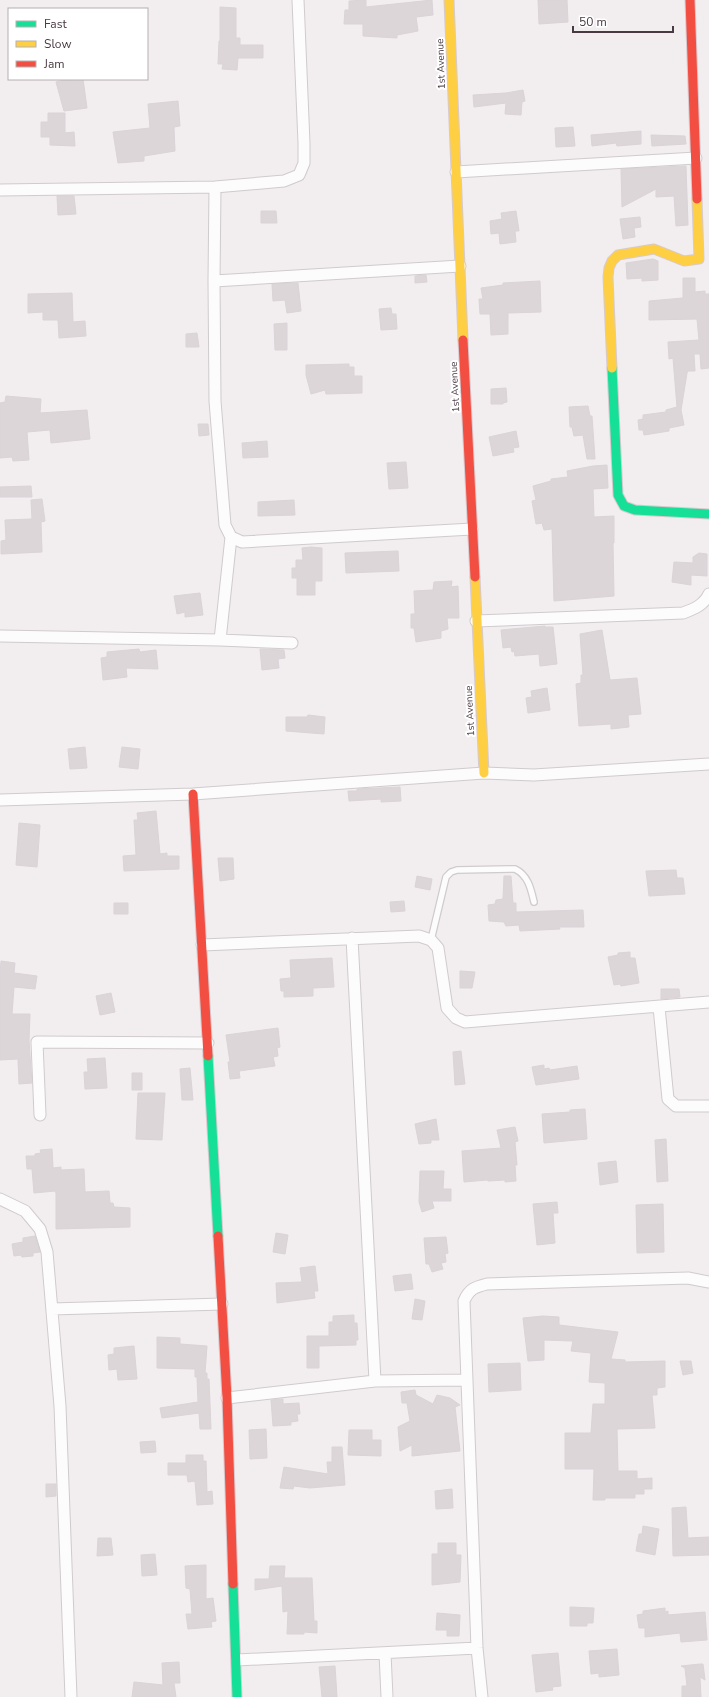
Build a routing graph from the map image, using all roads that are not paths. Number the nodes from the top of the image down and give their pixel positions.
1 (298, 0) edge
2 (449, 0) edge
3 (690, 0) edge
4 (696, 158) junction
5 (456, 172) junction
6 (215, 186) junction
7 (0, 190) edge
8 (704, 259) edge
9 (460, 266) junction
10 (214, 281) junction
11 (709, 514) edge
12 (472, 528) junction
13 (231, 537) junction
14 (709, 594) edge
15 (476, 621) junction
16 (0, 636) edge
17 (220, 640) junction
18 (292, 643) dead end
19 (709, 764) edge
20 (484, 774) junction
21 (194, 794) junction
22 (0, 800) edge
23 (534, 902) dead end
24 (352, 938) junction
25 (431, 940) junction
26 (202, 945) junction
27 (709, 1002) edge
28 (659, 1007) junction
29 (208, 1043) junction
30 (709, 1106) edge
31 (40, 1115) dead end
32 (0, 1199) edge
33 (709, 1282) edge
34 (222, 1304) junction
35 (52, 1309) junction
36 (467, 1380) junction
37 (375, 1381) junction
38 (227, 1398) junction
39 (477, 1648) junction
40 (385, 1653) junction
41 (236, 1660) junction
42 (71, 1697) edge
43 (237, 1697) edge
44 (387, 1697) edge
45 (482, 1697) edge

1 - 6 street
2 - 5 street, 1st Avenue
3 - 4 street
4 - 5 street
4 - 8 street
5 - 9 street, 1st Avenue
6 - 7 street
6 - 10 street
8 - 11 street
9 - 10 street
9 - 12 street, 1st Avenue
10 - 13 street
12 - 13 street
12 - 15 street, 1st Avenue
13 - 17 street
14 - 15 street
15 - 20 street, 1st Avenue
16 - 17 street
17 - 18 street
19 - 20 street
20 - 21 street
21 - 22 street
21 - 26 street
23 - 25 lane
24 - 25 street
24 - 26 street
24 - 37 street
25 - 28 street
26 - 29 street
27 - 28 street
28 - 30 street
29 - 31 street
29 - 34 street
32 - 35 street
33 - 36 street
34 - 35 street
34 - 38 street
35 - 42 street
36 - 37 street
36 - 39 street
37 - 38 street
38 - 41 street
39 - 40 street
39 - 45 street
40 - 41 street
40 - 44 street
41 - 43 street

